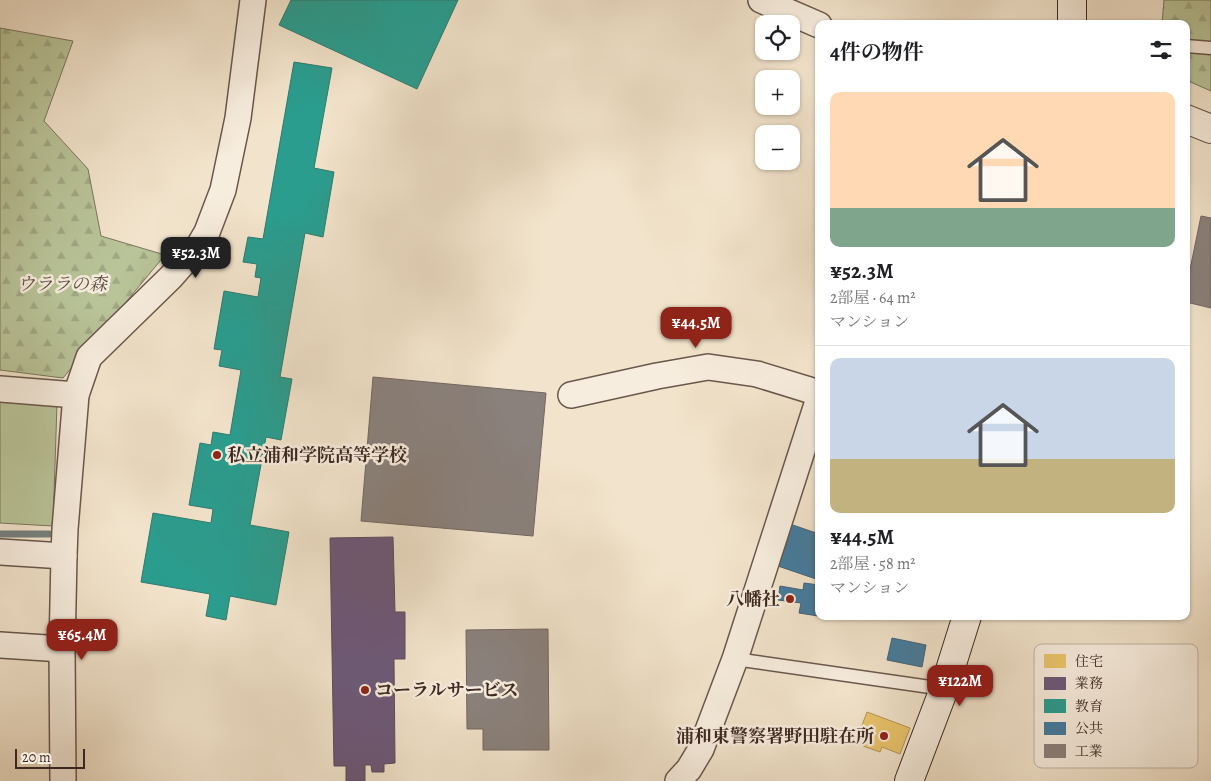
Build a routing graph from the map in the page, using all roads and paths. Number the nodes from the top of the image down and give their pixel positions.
1 (253, 0) edge
2 (761, 0) edge
3 (1072, 0) edge
4 (1072, 20) edge
5 (815, 23) edge
6 (1190, 46) edge
7 (1211, 48) edge
8 (1190, 121) edge
9 (1211, 129) edge
10 (0, 389) edge
11 (815, 392) edge
12 (76, 395) junction
13 (571, 395) dead end
14 (815, 410) edge
15 (65, 542) junction
16 (0, 552) edge
17 (966, 620) edge
18 (0, 646) edge
19 (62, 648) junction
20 (735, 659) junction
21 (944, 689) junction
22 (63, 781) edge
23 (678, 781) edge
24 (909, 781) edge

1 - 12 street
2 - 5 street
3 - 4 main road
6 - 7 lane
8 - 9 main road
10 - 12 street
11 - 13 street
12 - 15 street
14 - 20 street
15 - 16 street
15 - 19 street
17 - 21 main road
18 - 19 street
19 - 22 street
20 - 21 lane
20 - 23 street
21 - 24 main road

